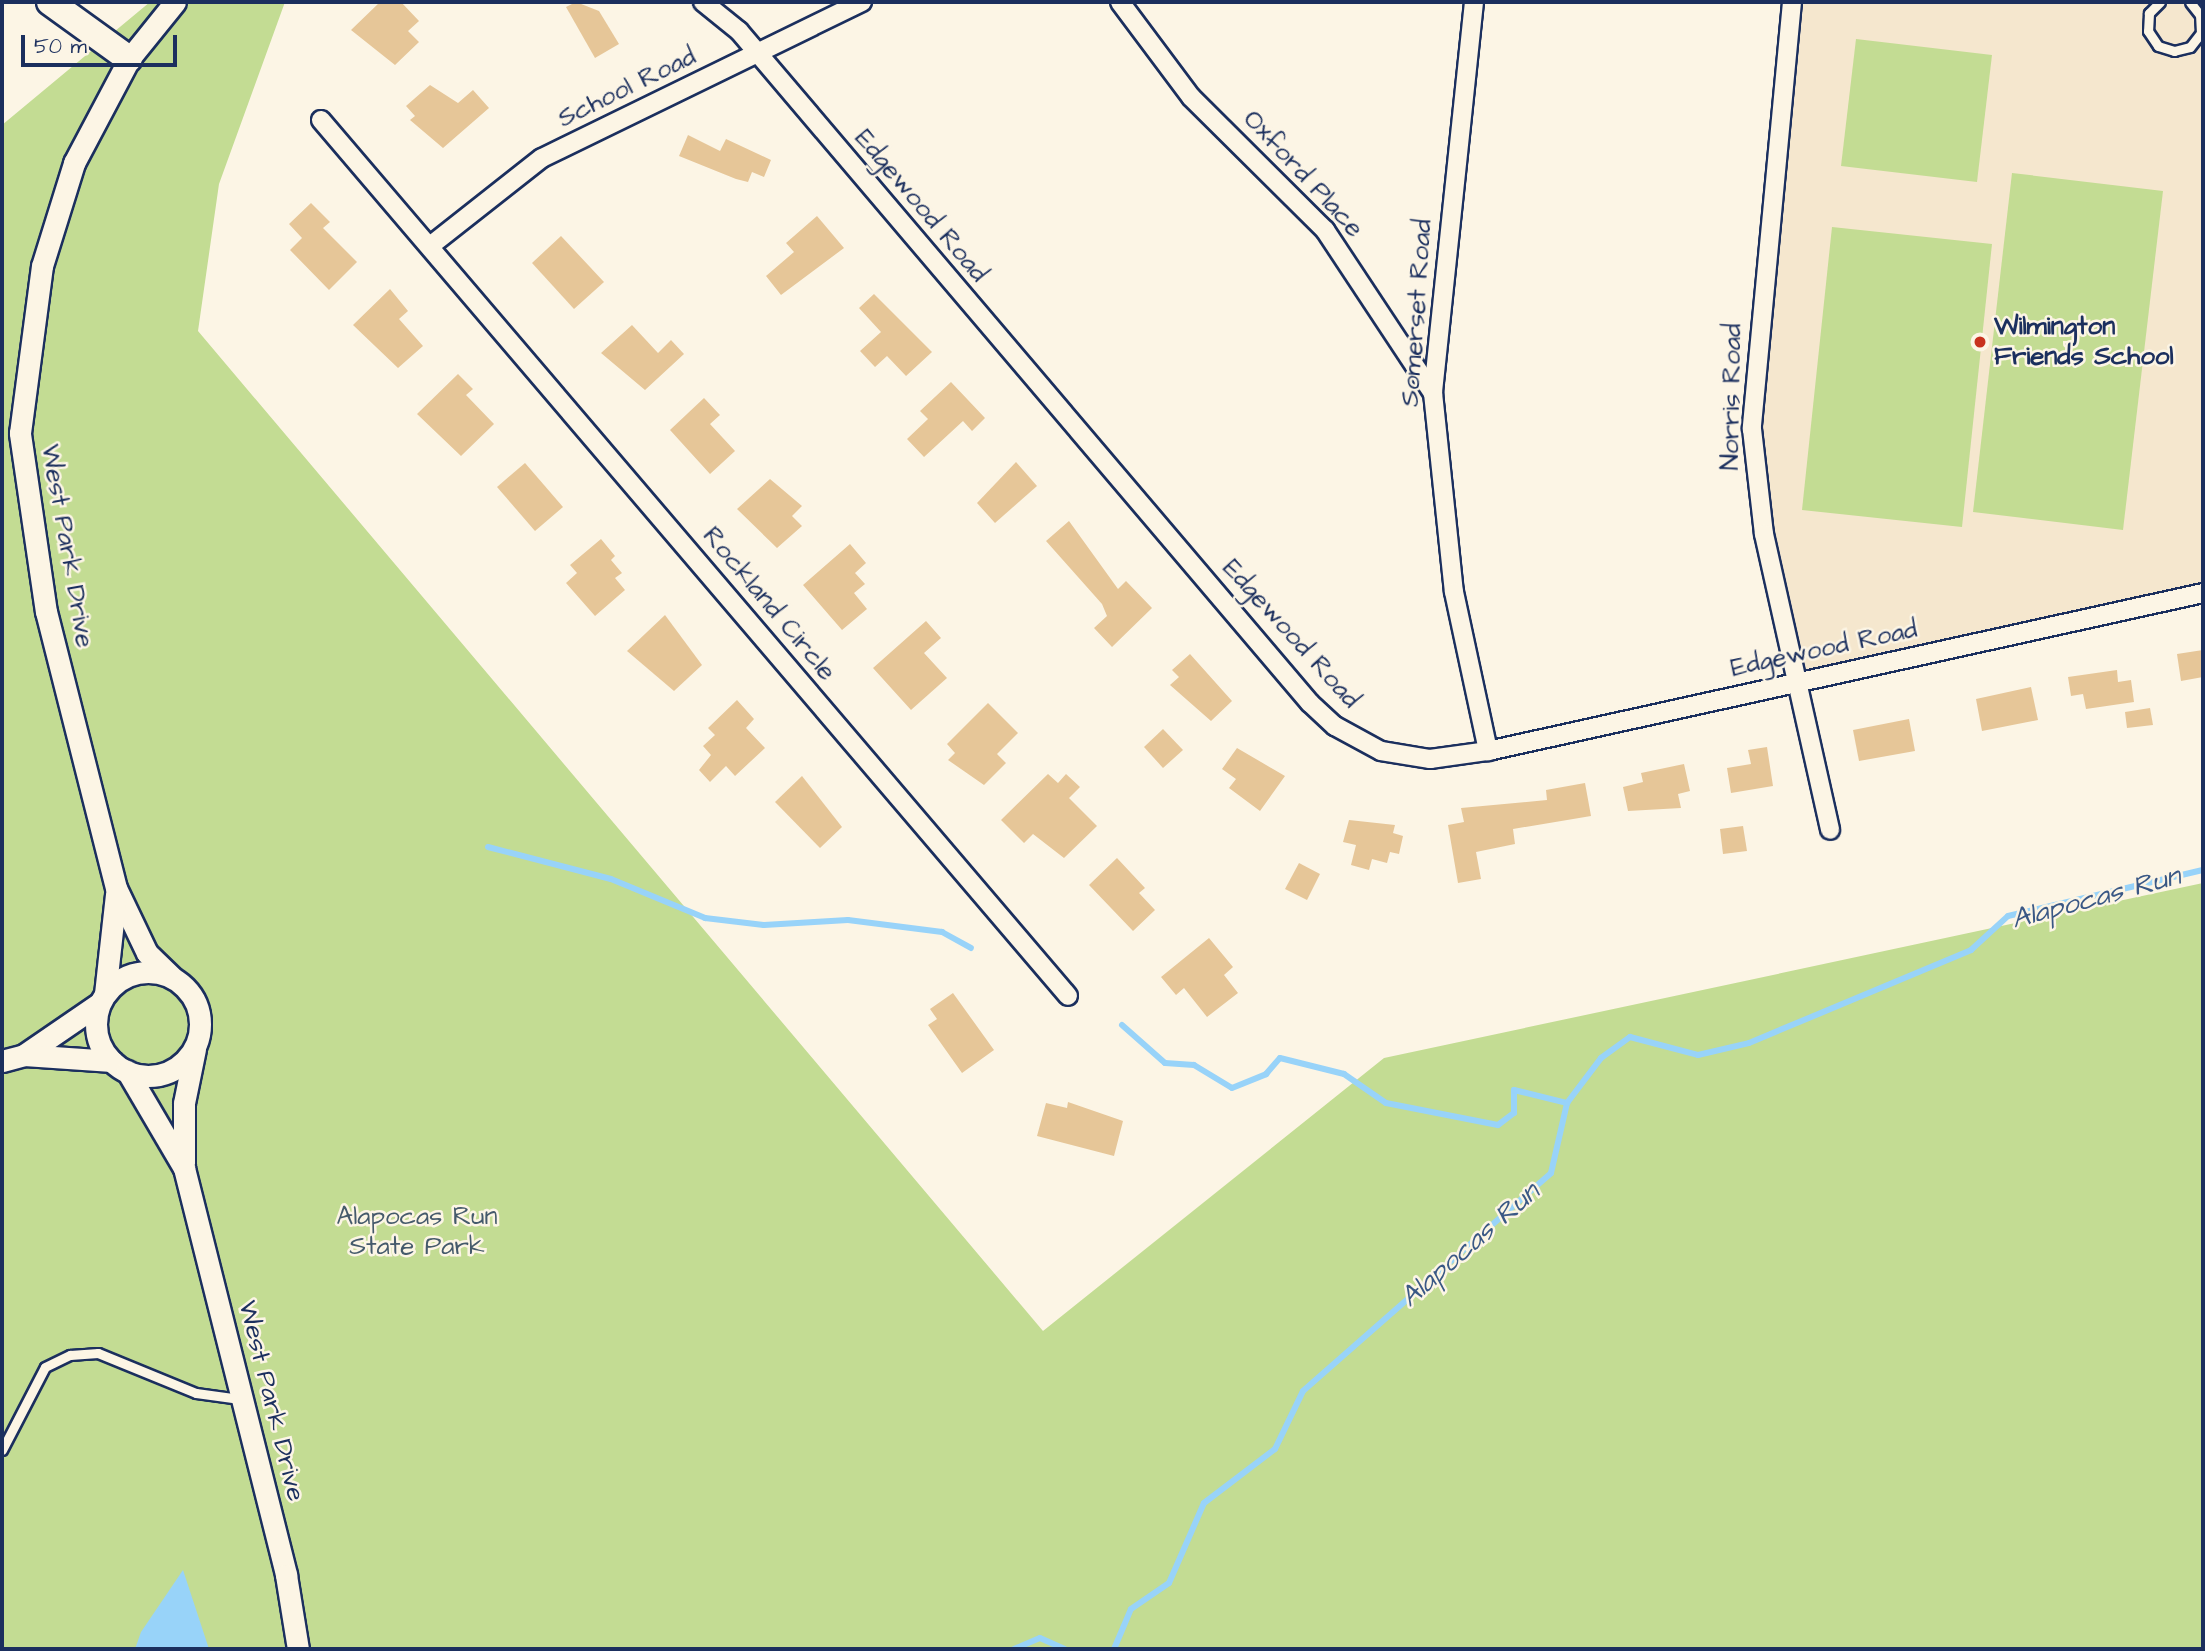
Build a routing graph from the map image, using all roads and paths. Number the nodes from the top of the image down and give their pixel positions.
1 (50, 2) edge
2 (175, 2) edge
3 (703, 2) edge
4 (862, 2) edge
5 (1120, 2) edge
6 (1474, 2) edge
7 (1791, 2) edge
8 (2160, 2) edge
9 (2190, 2) edge
10 (2202, 20) edge
11 (757, 54) junction
12 (129, 58) junction
13 (321, 120) dead end
14 (430, 246) junction
15 (1433, 393) junction
16 (2203, 593) edge
17 (1797, 681) junction
18 (1488, 751) junction
19 (1830, 830) dead end
20 (117, 888) junction
21 (173, 978) junction
22 (1068, 996) dead end
23 (102, 998) junction
24 (197, 1042) junction
25 (24, 1055) junction
26 (2, 1061) edge
27 (119, 1066) junction
28 (184, 1168) junction
29 (242, 1399) junction
30 (2, 1450) edge
31 (298, 1649) edge

1 - 12 main road
2 - 12 street, West Park Drive
3 - 11 street, Edgewood Road
4 - 11 street, School Road
5 - 15 street, Oxford Place
6 - 15 street, Somerset Road
7 - 17 street, Norris Road
8 - 10 lane
9 - 10 lane
11 - 14 street, School Road
11 - 18 street, Edgewood Road
12 - 20 street, West Park Drive
13 - 14 street, Rockland Circle
14 - 22 street, Rockland Circle
15 - 18 street, Somerset Road
16 - 17 street, Edgewood Road
17 - 18 street, Edgewood Road
17 - 19 street, Norris Road
20 - 21 street, West Park Drive
20 - 23 street, West Park Drive
21 - 23 street
21 - 24 street
23 - 25 street
23 - 27 street
24 - 27 street
24 - 28 street, West Park Drive
25 - 26 street
25 - 27 street
27 - 28 street, West Park Drive
28 - 29 street, West Park Drive
29 - 30 lane
29 - 31 street, West Park Drive

